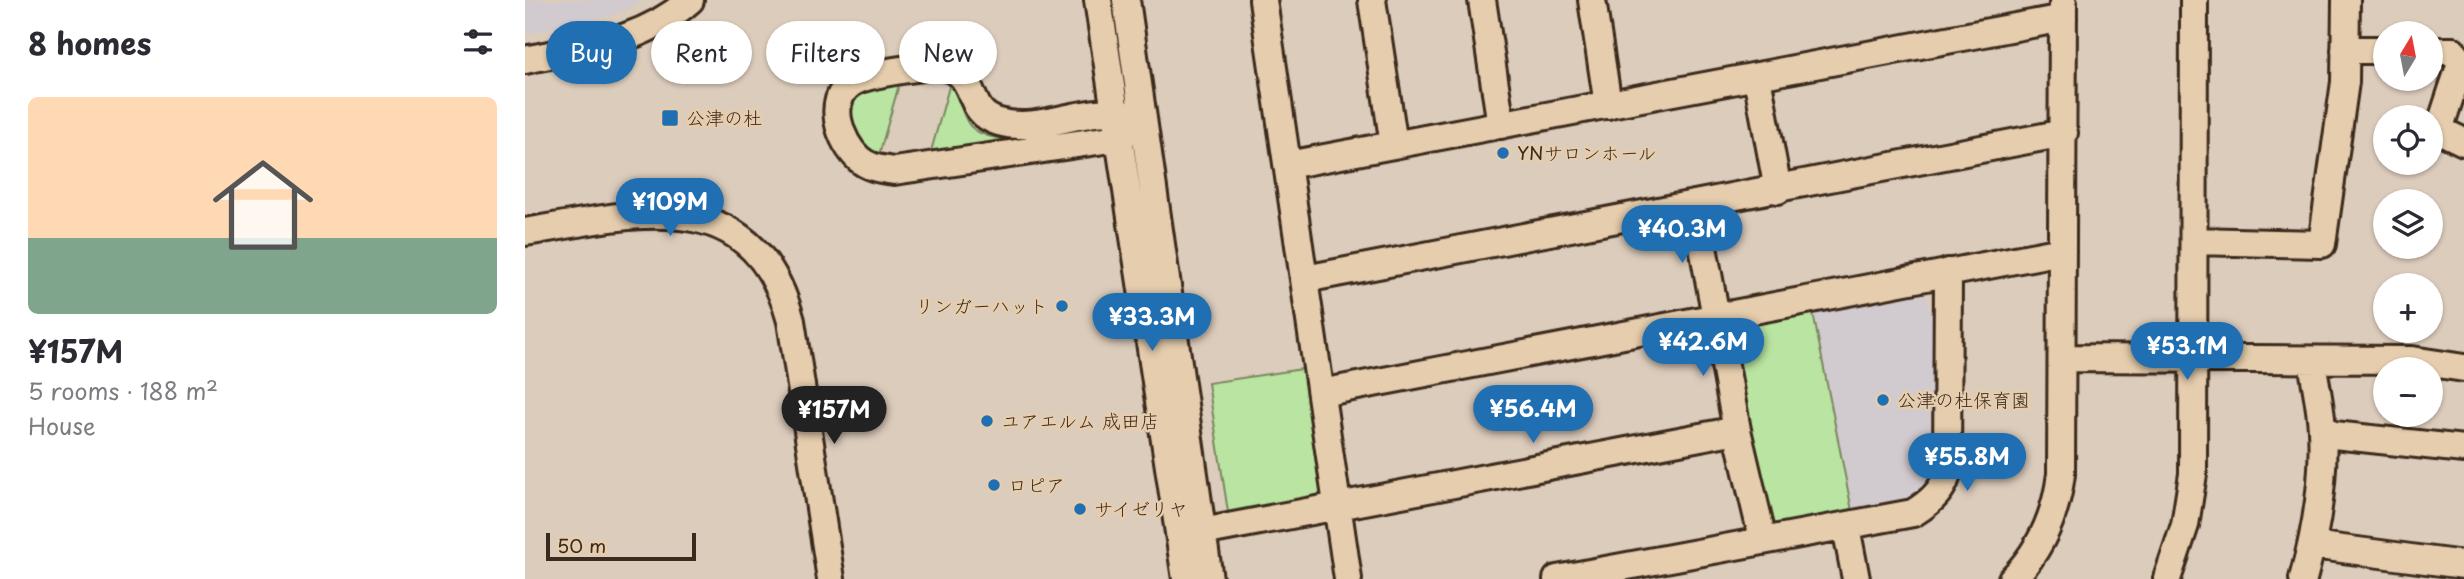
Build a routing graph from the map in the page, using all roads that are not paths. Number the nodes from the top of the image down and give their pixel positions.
1 (690, 0) edge
2 (1098, 0) edge
3 (1126, 0) edge
4 (1263, 0) edge
5 (1372, 0) edge
6 (1482, 0) edge
7 (1592, 0) edge
8 (2194, 0) edge
9 (2346, 0) edge
10 (2063, 9) edge
11 (2345, 50) junction
12 (2373, 50) edge
13 (2443, 51) edge
14 (525, 60) edge
15 (1756, 77) junction
16 (1608, 105) junction
17 (1113, 112) junction
18 (1143, 121) junction
19 (1501, 125) junction
20 (2064, 134) junction
21 (1118, 138) junction
22 (2464, 142) edge
23 (1394, 145) junction
24 (1287, 164) junction
25 (1778, 190) junction
26 (1695, 204) junction
27 (525, 232) edge
28 (2193, 241) junction
29 (2063, 251) junction
30 (1948, 272) junction
31 (1305, 279) junction
32 (1715, 317) junction
33 (2062, 358) junction
34 (2194, 358) junction
35 (2312, 360) junction
36 (2464, 368) edge
37 (1321, 393) junction
38 (1737, 430) junction
39 (2322, 430) junction
40 (2464, 449) edge
41 (1338, 505) junction
42 (1846, 527) junction
43 (1202, 532) junction
44 (1763, 540) junction
45 (2312, 545) junction
46 (2464, 565) edge
47 (2433, 570) edge
48 (831, 579) edge
49 (1186, 579) edge
50 (1209, 579) edge
51 (1348, 579) edge
52 (1557, 579) edge
53 (1856, 579) edge
54 (2012, 579) edge
55 (2167, 579) edge
56 (2303, 579) edge

1 - 14 street
2 - 17 street
3 - 18 street
4 - 24 street
5 - 23 street
6 - 19 street
7 - 16 street
8 - 28 street
9 - 11 street
10 - 15 street
10 - 20 street
11 - 12 street
11 - 28 street
13 - 22 street
15 - 16 street
15 - 25 street
16 - 19 street
17 - 18 street
17 - 21 street
17 - 21 street
18 - 21 street
18 - 43 street
19 - 23 street
20 - 25 street
20 - 29 street
21 - 49 street
23 - 24 street
24 - 31 street
25 - 26 street
26 - 31 street
26 - 32 street
27 - 48 street
28 - 34 street
29 - 30 street
29 - 33 street
30 - 32 street
30 - 42 street
31 - 37 street
32 - 37 street
32 - 38 street
33 - 34 street
33 - 54 street
34 - 35 street
34 - 55 street
35 - 36 street
35 - 39 street
37 - 41 street
38 - 41 street
38 - 44 street
39 - 40 street
39 - 45 street
41 - 43 street
41 - 51 street
42 - 44 street
42 - 53 street
43 - 50 street
44 - 52 street
45 - 47 street
45 - 56 street
46 - 47 street

